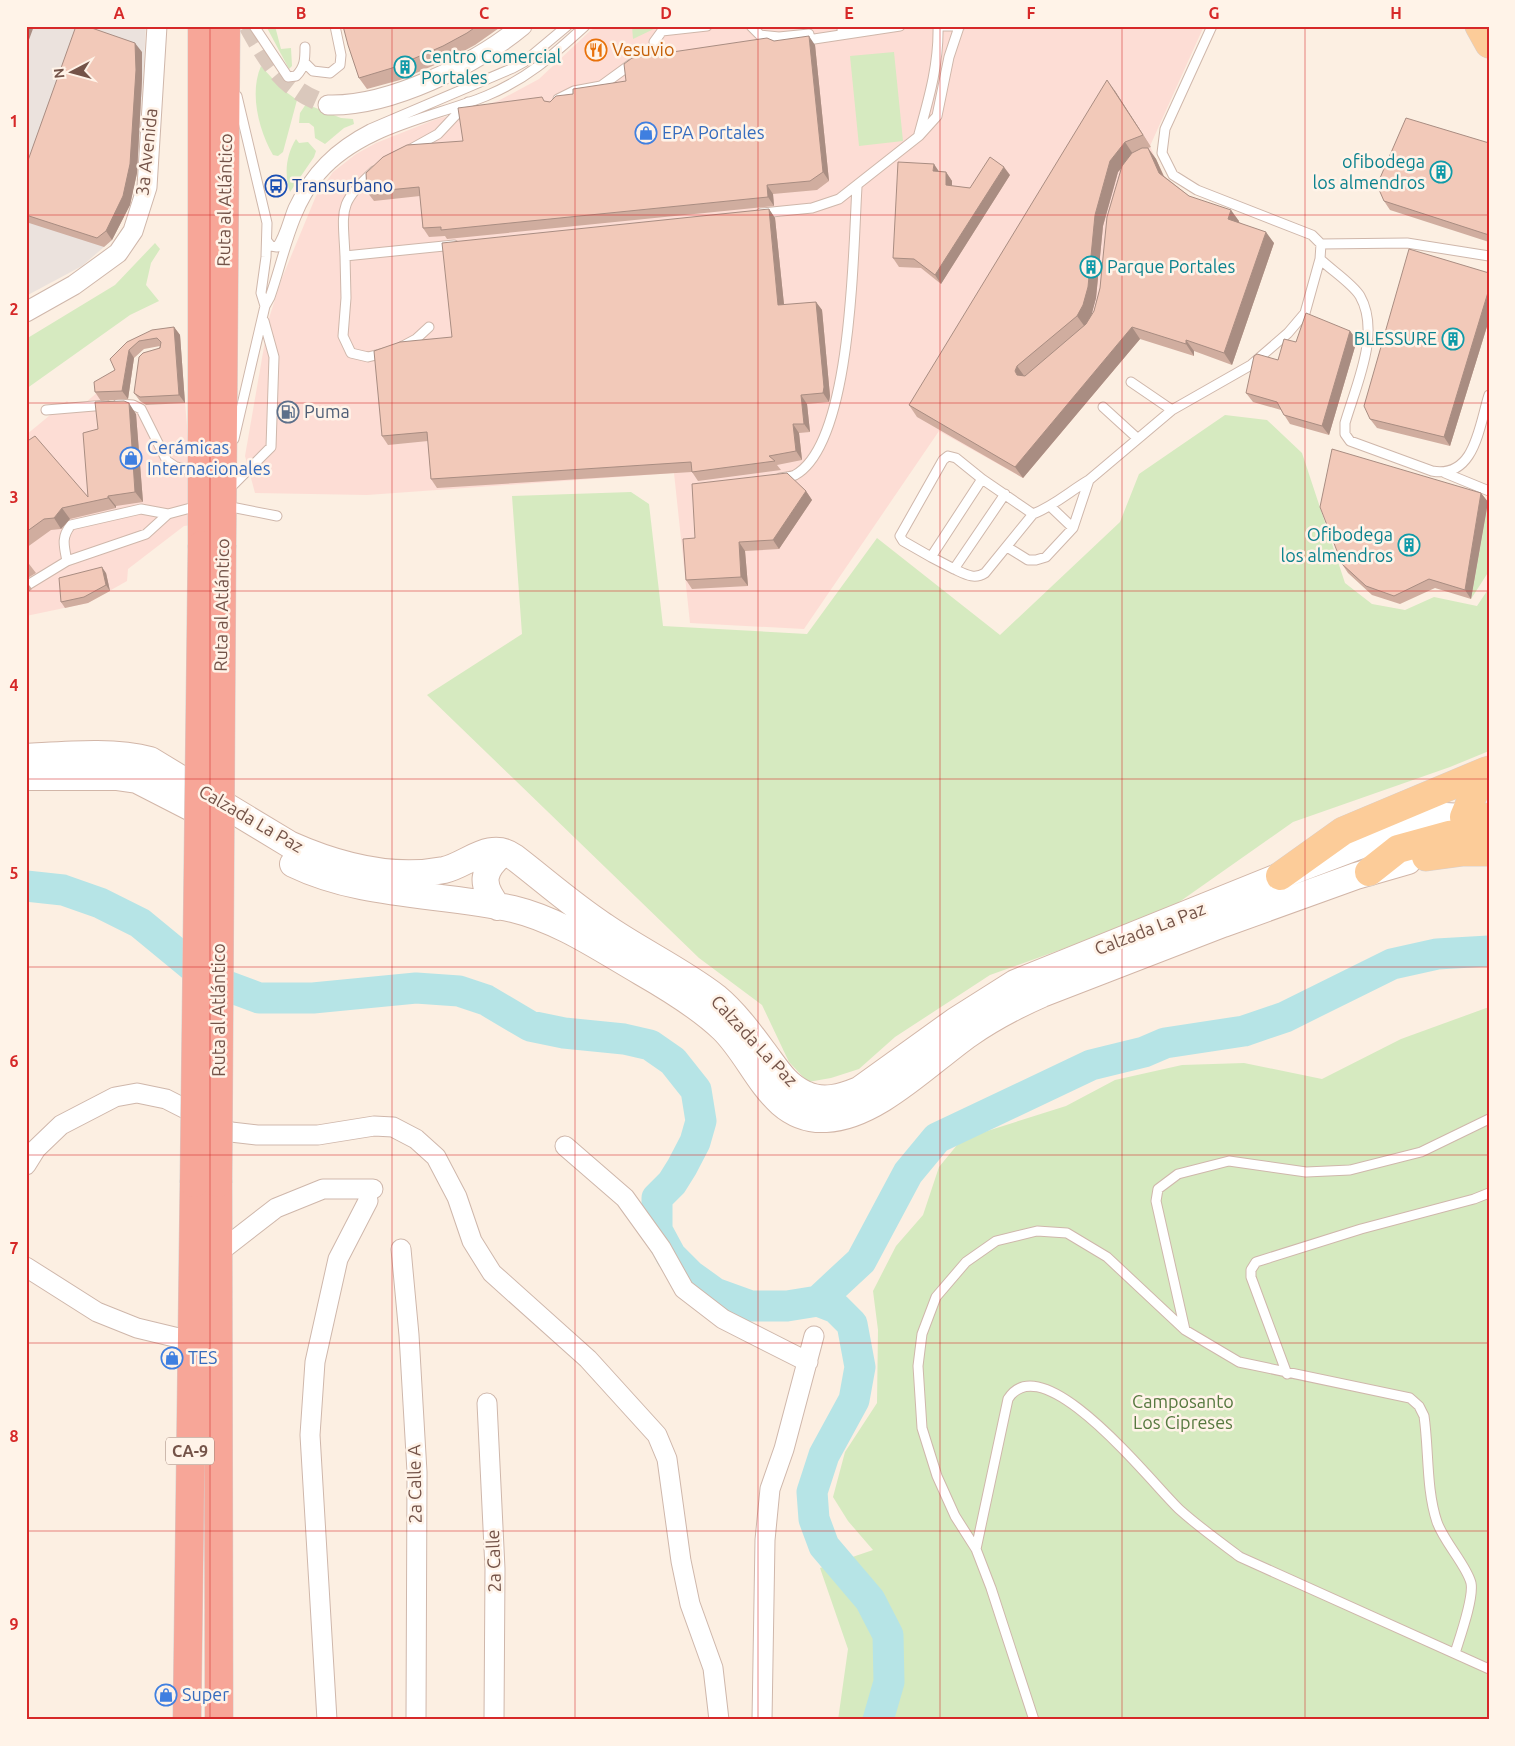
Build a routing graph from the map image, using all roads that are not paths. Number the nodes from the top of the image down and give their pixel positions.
1 (157, 26) edge
2 (202, 26) edge
3 (254, 26) edge
4 (335, 26) edge
5 (522, 26) edge
6 (568, 26) edge
7 (584, 26) edge
8 (707, 26) edge
9 (751, 26) edge
10 (864, 26) edge
11 (900, 26) edge
12 (938, 26) edge
13 (944, 26) edge
14 (959, 26) edge
15 (1212, 26) edge
16 (1479, 26) edge
17 (226, 38) edge
18 (779, 40) junction
19 (654, 42) dead end
20 (1489, 44) edge
21 (305, 47) dead end
22 (634, 62) edge
23 (305, 63) junction
24 (468, 102) junction
25 (328, 105) tunnel mouth
26 (554, 106) edge
27 (919, 136) junction
28 (402, 153) edge
29 (380, 167) edge
30 (857, 187) junction
31 (752, 214) edge
32 (267, 241) junction
33 (464, 244) edge
34 (1321, 244) junction
35 (345, 256) junction
36 (1489, 256) edge
37 (1320, 259) junction
38 (265, 306) junction
39 (26, 312) edge
40 (263, 319) junction
41 (429, 327) dead end
42 (1131, 382) dead end
43 (1489, 395) edge
44 (1103, 407) dead end
45 (46, 410) dead end
46 (1172, 410) junction
47 (1137, 438) junction
48 (1445, 474) junction
49 (982, 479) junction
50 (768, 480) edge
51 (1089, 480) junction
52 (215, 491) junction
53 (1489, 491) edge
54 (1005, 494) junction
55 (1051, 507) junction
56 (168, 514) junction
57 (1033, 514) junction
58 (277, 516) dead end
59 (1073, 528) junction
60 (1006, 547) junction
61 (931, 557) junction
62 (67, 560) junction
63 (954, 569) junction
64 (26, 586) edge
65 (26, 757) edge
66 (1487, 771) edge
67 (26, 777) edge
68 (1482, 820) edge
69 (504, 852) junction
70 (1489, 852) edge
71 (1408, 861) joint
72 (1369, 872) junction
73 (1280, 876) junction
74 (498, 907) junction
75 (1489, 1118) edge
76 (565, 1146) dead end
77 (26, 1165) edge
78 (206, 1183) junction
79 (1489, 1193) edge
80 (401, 1249) dead end
81 (218, 1253) junction
82 (26, 1267) edge
83 (1185, 1330) junction
84 (814, 1336) dead end
85 (191, 1341) junction
86 (808, 1362) junction
87 (1287, 1374) junction
88 (487, 1402) dead end
89 (976, 1549) junction
90 (1455, 1653) junction
91 (1489, 1669) edge
92 (187, 1720) edge
93 (219, 1720) edge
94 (327, 1720) edge
95 (416, 1720) edge
96 (494, 1720) edge
97 (719, 1720) edge
98 (762, 1720) edge
99 (1034, 1720) edge

1 - 39 street, 3a Avenida
2 - 52 highway, Ruta al Atlántico
3 - 23 lane
4 - 23 lane
5 - 25 street
6 - 32 lane
7 - 24 lane
8 - 19 lane
9 - 18 lane
10 - 18 lane
11 - 18 lane
12 - 27 lane
13 - 14 lane
14 - 27 lane
15 - 34 lane
16 - 20 main road
17 - 32 lane
17 - 52 highway, Ruta al Atlántico
21 - 23 lane
22 - 26 lane
24 - 28 lane
24 - 38 lane
27 - 30 lane
29 - 35 lane
30 - 31 lane
30 - 50 lane
32 - 38 lane
33 - 35 lane
34 - 36 lane
34 - 37 lane
35 - 41 lane
37 - 46 lane
37 - 48 lane
38 - 40 lane
40 - 52 lane
40 - 52 lane
42 - 46 lane
43 - 48 lane
44 - 47 lane
45 - 52 lane
46 - 47 lane
47 - 51 lane
48 - 53 lane
49 - 54 lane
49 - 61 lane
49 - 61 lane
51 - 55 lane
51 - 59 lane
52 - 56 lane
52 - 58 lane
52 - 78 highway, Ruta al Atlántico, bridge
54 - 57 lane
54 - 63 lane
55 - 57 lane
55 - 59 lane
56 - 62 lane
56 - 62 lane
57 - 60 lane
59 - 60 lane
60 - 63 lane
61 - 63 lane
62 - 64 lane
65 - 69 main road, Calzada La Paz
66 - 68 main road
66 - 73 main road
67 - 74 main road, Calzada La Paz
68 - 72 main road
68 - 73 main road, Calzada La Paz
69 - 73 main road, Calzada La Paz
69 - 74 main road
70 - 71 main road, Calzada La Paz
71 - 72 main road, Calzada La Paz
72 - 74 main road, Calzada La Paz
75 - 83 lane
76 - 86 street
77 - 97 street
78 - 81 highway, CA-9
78 - 85 highway, CA-9
79 - 87 lane
80 - 95 street, 2a Calle A
81 - 93 highway, CA-9
81 - 94 street
82 - 85 street
83 - 87 lane
83 - 89 lane
84 - 86 street
85 - 92 highway, CA-9
86 - 98 street
87 - 90 lane
88 - 96 street, 2a Calle
89 - 90 lane
89 - 99 lane
90 - 91 lane

